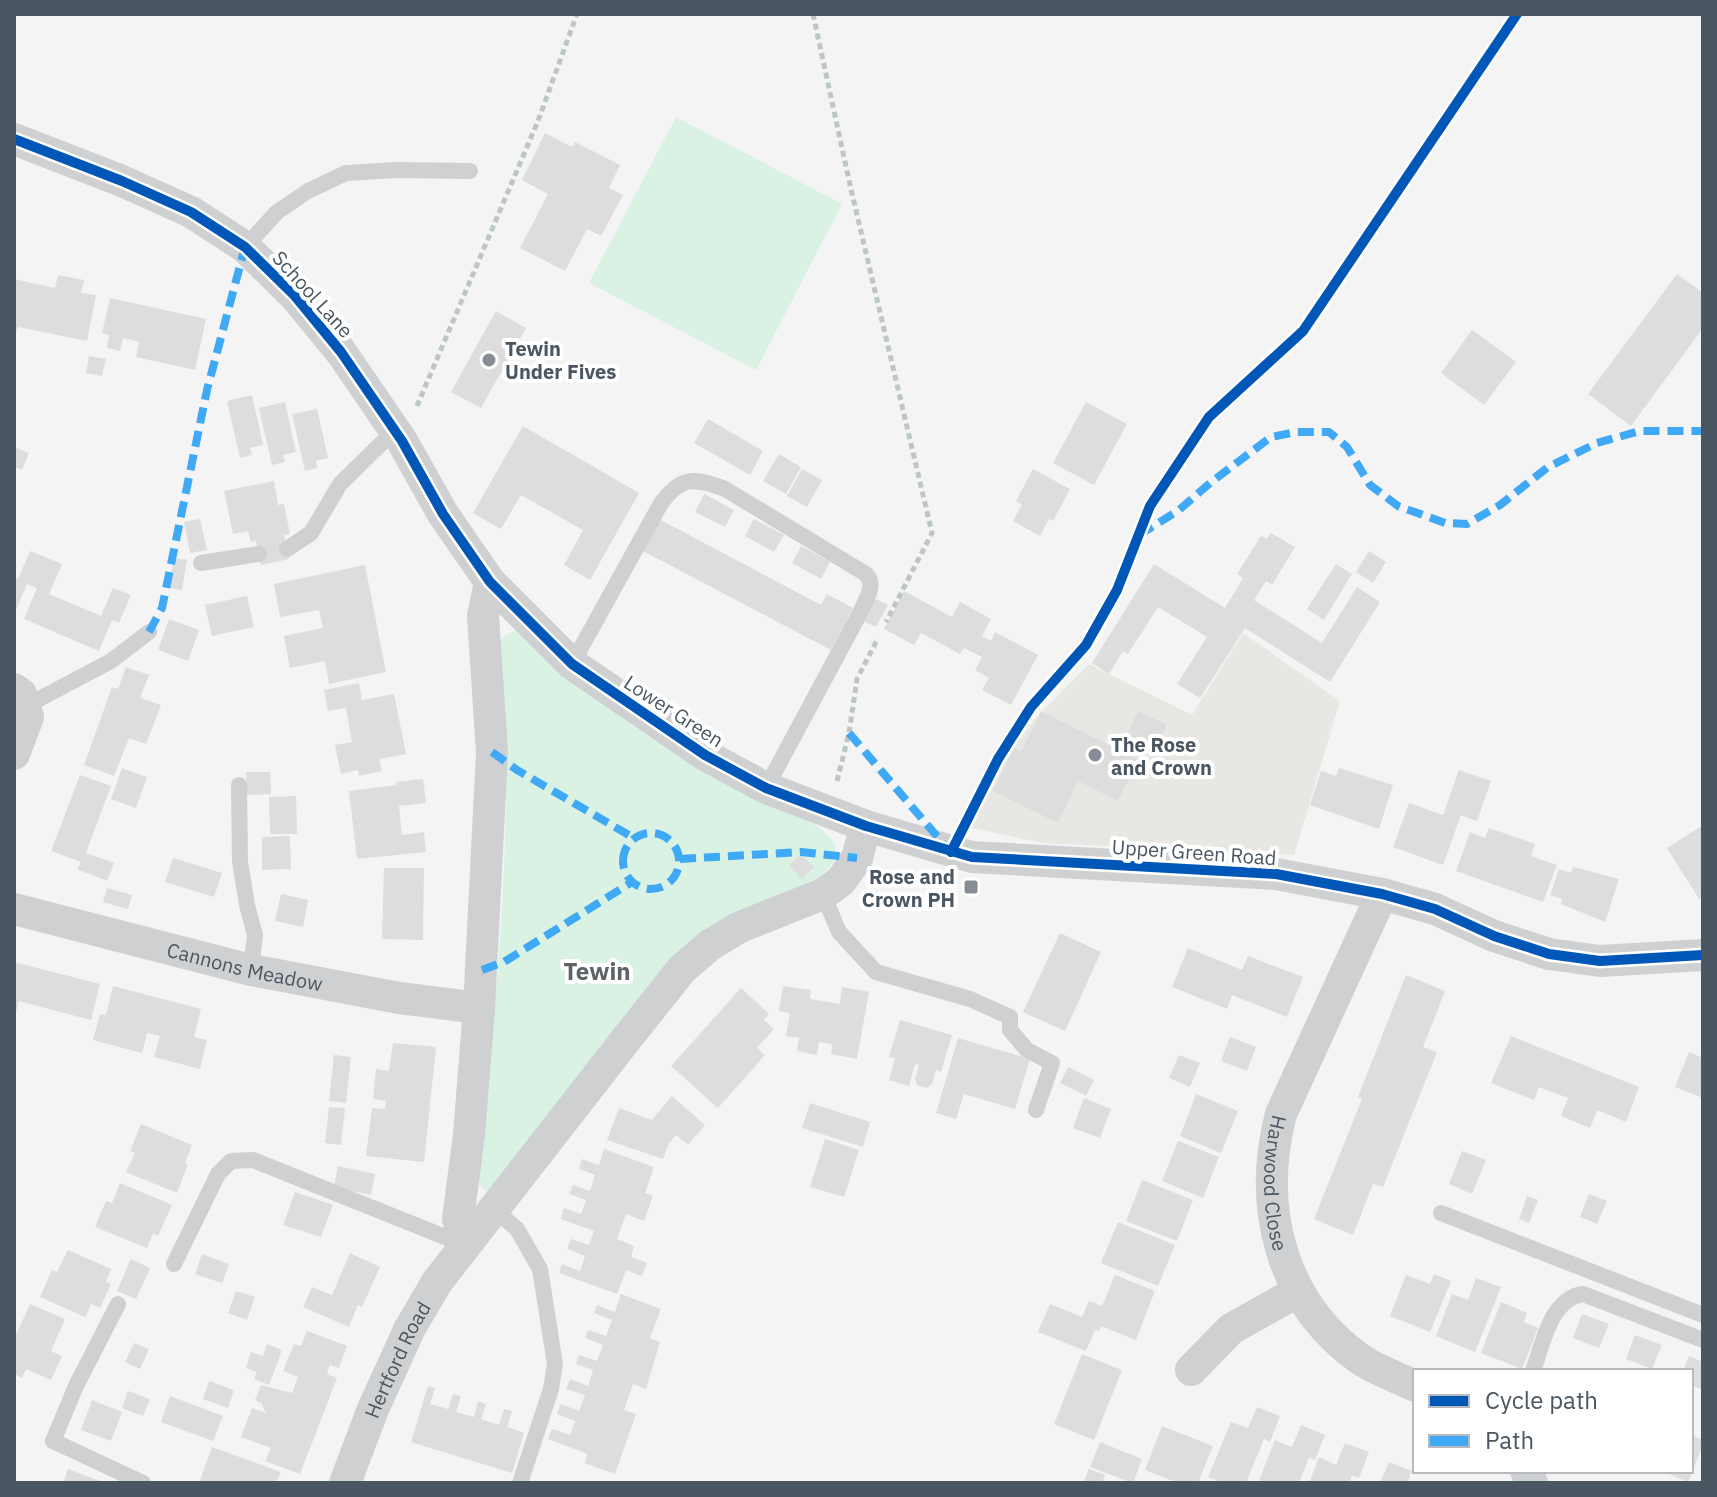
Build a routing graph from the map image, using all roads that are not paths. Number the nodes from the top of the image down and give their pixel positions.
1 (14, 139) edge
2 (470, 171) dead end
3 (245, 247) junction
4 (398, 436) junction
5 (287, 549) dead end
6 (259, 554) dead end
7 (201, 563) dead end
8 (490, 582) junction
9 (149, 632) dead end
10 (572, 664) junction
11 (20, 698) edge
12 (14, 754) edge
13 (239, 785) dead end
14 (766, 788) junction
15 (866, 826) junction
16 (823, 894) junction
17 (1382, 894) junction
18 (14, 909) edge
19 (1703, 955) edge
20 (251, 970) junction
21 (479, 1008) junction
22 (1036, 1110) dead end
23 (495, 1210) junction
24 (1441, 1213) dead end
25 (465, 1245) junction
26 (174, 1264) dead end
27 (1297, 1292) junction
28 (118, 1304) dead end
29 (1703, 1315) edge
30 (1703, 1340) edge
31 (1534, 1369) edge
32 (1191, 1370) dead end
33 (1413, 1385) edge
34 (143, 1483) edge
35 (345, 1483) edge
36 (520, 1483) edge

1 - 3 street, School Lane
2 - 3 lane
3 - 4 street, School Lane
4 - 5 lane
4 - 8 street, School Lane
6 - 7 lane
8 - 10 street, Lower Green
8 - 21 street
9 - 11 lane
10 - 14 street, Lower Green
10 - 14 lane
11 - 12 street
13 - 20 lane
14 - 15 street, Lower Green
15 - 16 street
15 - 17 street, Upper Green Road
16 - 22 lane
16 - 23 street
17 - 19 street, Upper Green Road
17 - 27 street, Harwood Close
18 - 20 street, Cannons Meadow
20 - 21 street, Cannons Meadow
21 - 25 street
23 - 25 street
23 - 36 lane
24 - 29 lane
25 - 26 lane
25 - 35 street, Hertford Road
27 - 32 street
27 - 33 street, Harwood Close
28 - 34 lane
30 - 31 lane

